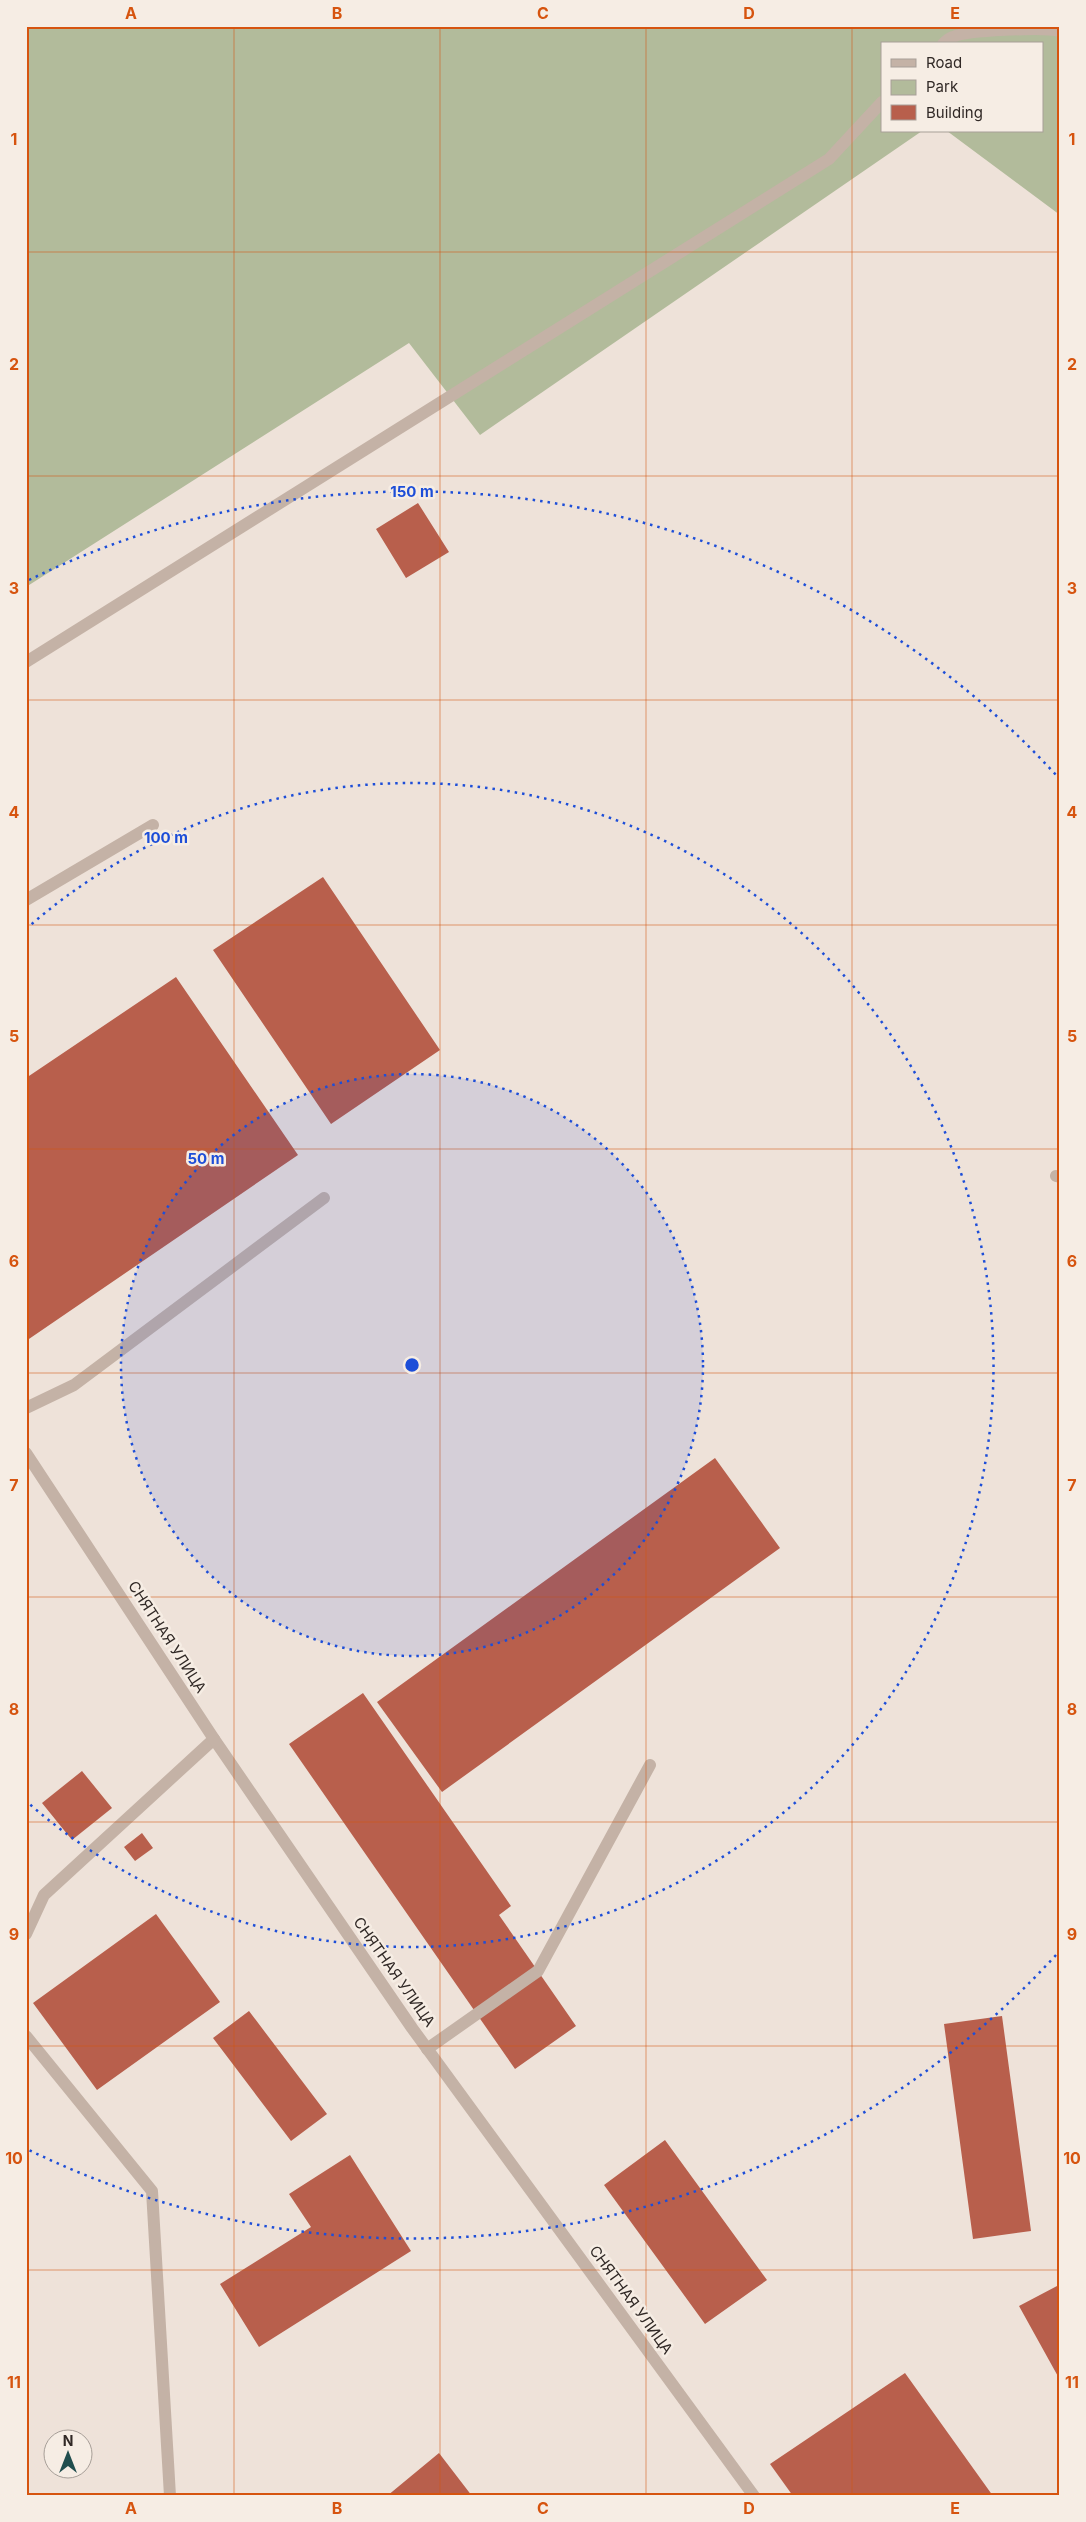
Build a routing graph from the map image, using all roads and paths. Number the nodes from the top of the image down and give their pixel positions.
1 (1060, 32) edge
2 (946, 42) edge
3 (881, 103) edge
4 (26, 662) edge
5 (152, 825) dead end
6 (26, 900) edge
7 (324, 1198) dead end
8 (26, 1408) edge
9 (26, 1453) edge
10 (214, 1739) junction
11 (650, 1765) dead end
12 (26, 1934) edge
13 (26, 2036) edge
14 (427, 2049) junction
15 (170, 2496) edge
16 (754, 2496) edge

1 - 2 street
3 - 4 street
5 - 6 street
7 - 8 street
9 - 10 street, СНЯТНАЯ УЛИЦА
10 - 12 street
10 - 14 street, СНЯТНАЯ УЛИЦА
11 - 14 street
13 - 15 street
14 - 16 street, СНЯТНАЯ УЛИЦА

